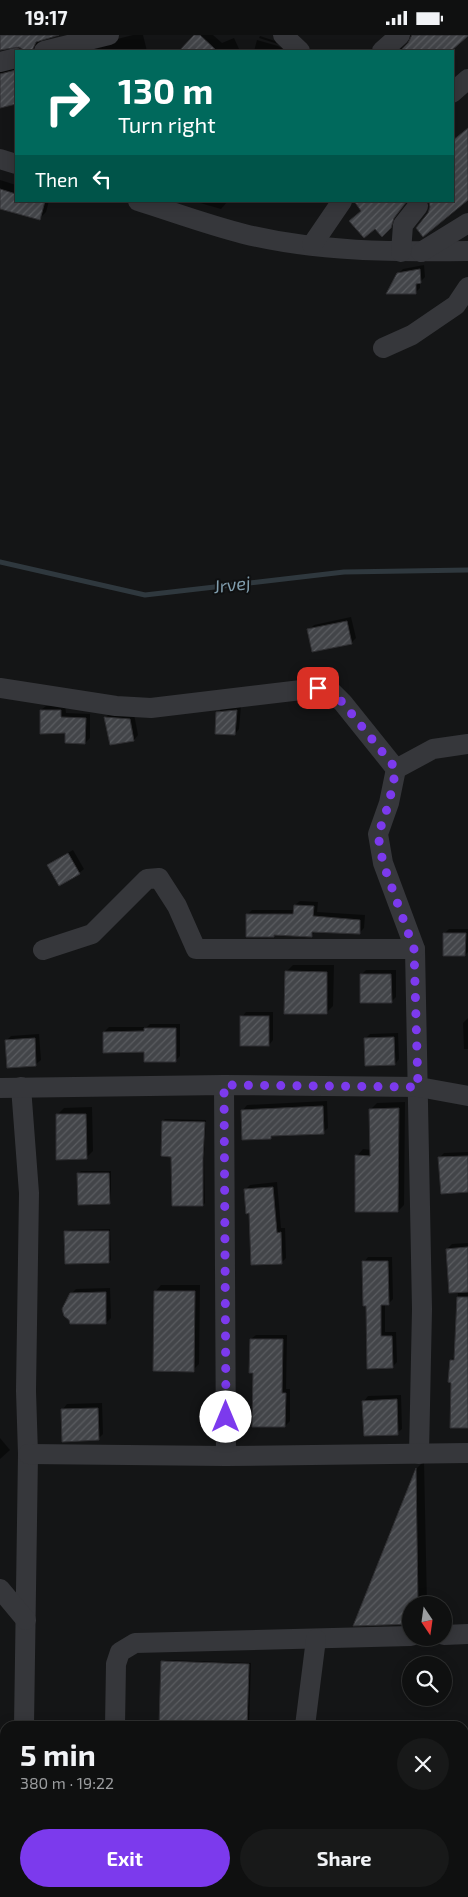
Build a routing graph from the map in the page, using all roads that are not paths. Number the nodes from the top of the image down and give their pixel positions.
1 (109, 35) edge
2 (283, 35) edge
3 (400, 35) edge
4 (48, 50) edge
5 (299, 50) edge
6 (383, 50) edge
7 (15, 58) edge
8 (0, 62) edge
9 (468, 79) edge
10 (454, 91) edge
11 (0, 159) edge
12 (15, 164) edge
13 (141, 202) edge
14 (341, 202) edge
15 (418, 206) dead end
16 (468, 223) edge
17 (312, 245) junction
18 (468, 251) edge
19 (401, 252) junction
20 (421, 252) junction
21 (468, 287) edge
22 (383, 348) dead end
23 (0, 688) edge
24 (468, 744) edge
25 (396, 769) junction
26 (414, 949) junction
27 (43, 950) dead end
28 (224, 1085) junction
29 (0, 1087) edge
30 (22, 1087) junction
31 (418, 1087) junction
32 (468, 1096) edge
33 (420, 1453) junction
34 (468, 1453) edge
35 (28, 1454) junction
36 (226, 1456) junction
37 (0, 1589) edge
38 (26, 1620) junction
39 (468, 1634) edge
40 (452, 1635) edge
41 (402, 1636) edge
42 (316, 1639) junction
43 (24, 1721) edge
44 (115, 1721) edge
45 (306, 1721) edge

1 - 4 street
2 - 5 street
3 - 6 street
7 - 8 street
9 - 10 street
11 - 12 street
13 - 17 street
14 - 17 street
15 - 19 street
16 - 20 street
17 - 19 street
18 - 20 street
19 - 20 street
21 - 22 street
23 - 25 street
24 - 25 street
25 - 26 street
26 - 27 street
26 - 31 street
28 - 30 street
28 - 31 street
28 - 36 street
29 - 30 street
30 - 35 street
31 - 32 street
31 - 33 street
33 - 34 street
33 - 36 street
35 - 36 street
35 - 38 street
37 - 38 street
38 - 43 street
39 - 40 street
41 - 42 street
42 - 44 street
42 - 45 street

